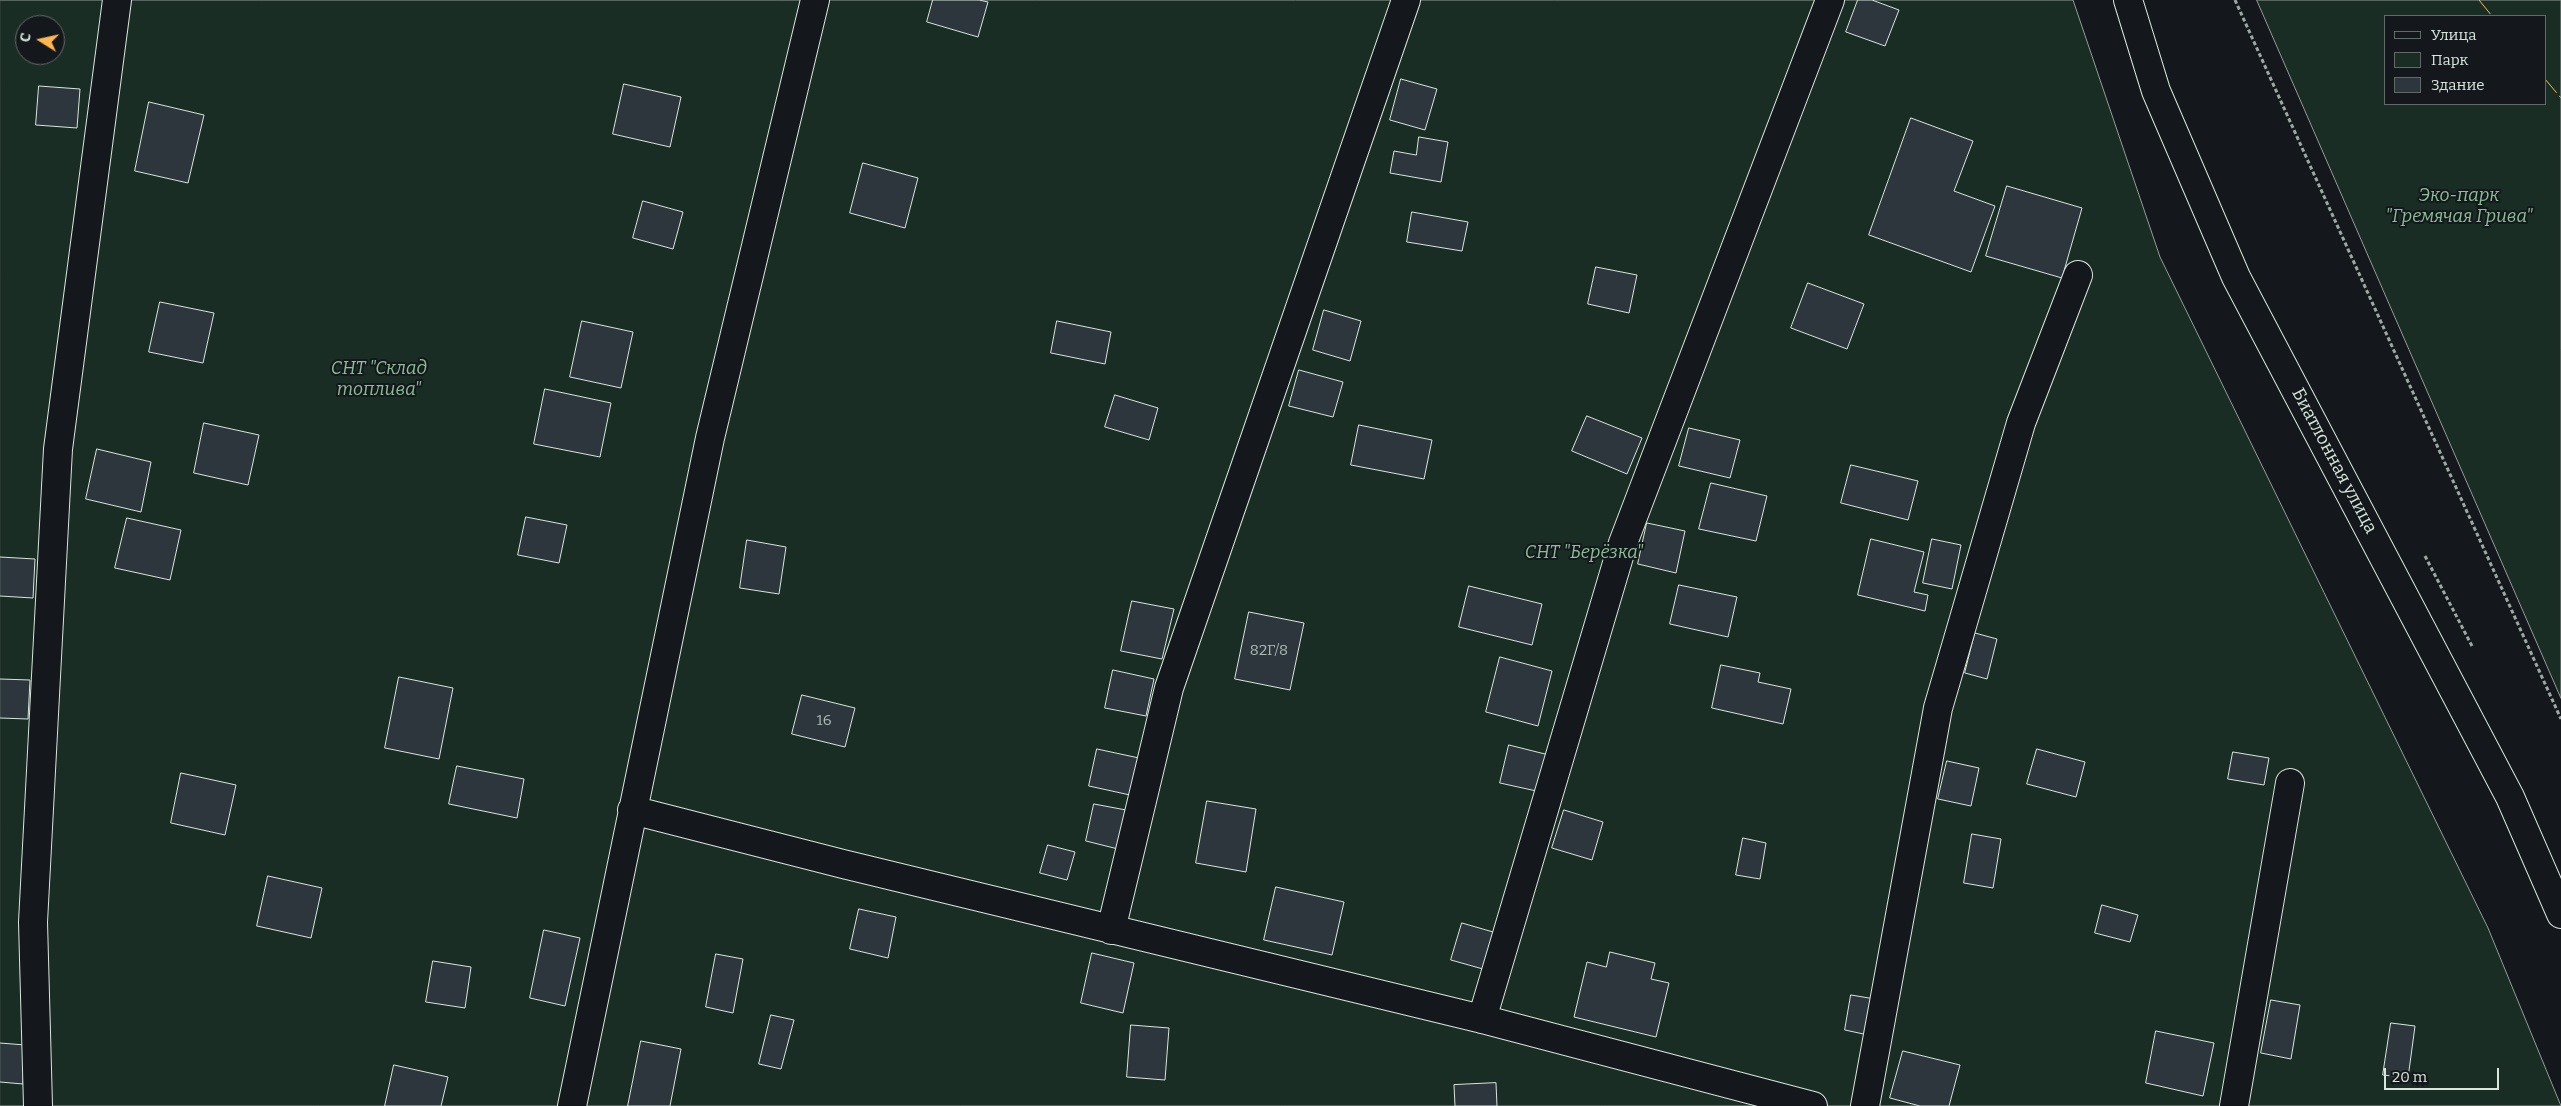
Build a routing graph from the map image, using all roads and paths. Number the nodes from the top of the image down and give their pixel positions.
1 (117, 0) edge
2 (815, 0) edge
3 (1406, 0) edge
4 (1830, 0) edge
5 (2128, 0) edge
6 (2235, 0) edge
7 (2078, 275) dead end
8 (2561, 719) edge
9 (2290, 783) dead end
10 (632, 810) junction
11 (2561, 914) edge
12 (1111, 930) junction
13 (1482, 1019) junction
14 (38, 1106) edge
15 (572, 1106) edge
16 (1813, 1106) edge
17 (1865, 1106) edge
18 (2234, 1106) edge

1 - 14 street
2 - 10 street
3 - 12 street
4 - 13 street
5 - 11 street, Биатлонная улица
6 - 8 path
7 - 17 street
9 - 18 street
10 - 12 street
10 - 15 street
12 - 13 street
13 - 16 street

